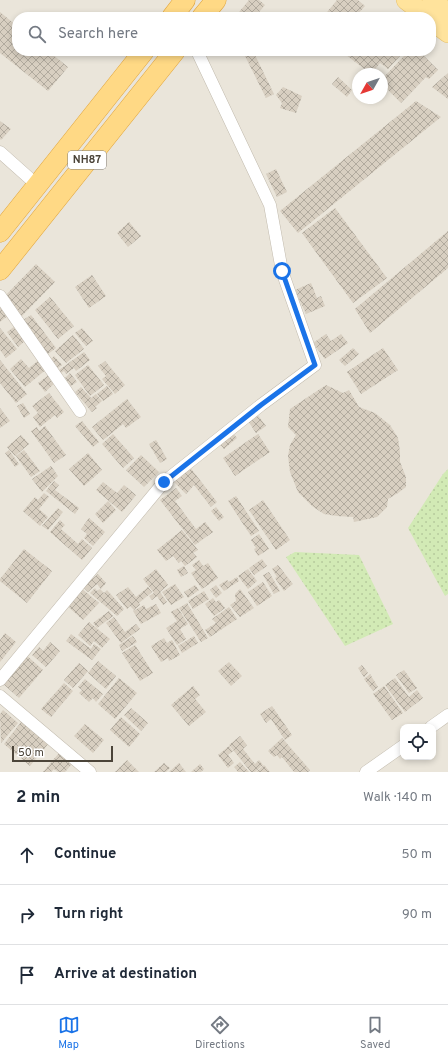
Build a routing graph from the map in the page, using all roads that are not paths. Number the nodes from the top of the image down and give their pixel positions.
1 (185, 0) edge
2 (216, 0) edge
3 (406, 0) edge
4 (432, 0) edge
5 (176, 12) edge
6 (206, 12) edge
7 (422, 12) edge
8 (448, 13) edge
9 (436, 24) edge
10 (448, 33) edge
11 (140, 56) edge
12 (171, 56) edge
13 (198, 56) edge
14 (0, 152) edge
15 (37, 185) junction
16 (0, 232) edge
17 (0, 270) edge
18 (0, 296) edge
19 (80, 411) dead end
20 (0, 680) edge
21 (0, 696) edge
22 (448, 715) edge
23 (435, 724) edge
24 (400, 748) edge
25 (90, 772) edge
26 (366, 772) edge

1 - 5 highway
2 - 6 highway
3 - 7 main road
4 - 8 main road
9 - 10 main road
11 - 15 highway, NH87
12 - 17 highway, NH87
13 - 20 street
14 - 15 street
15 - 16 highway, NH87
18 - 19 street
21 - 25 street
22 - 23 street
24 - 26 street

